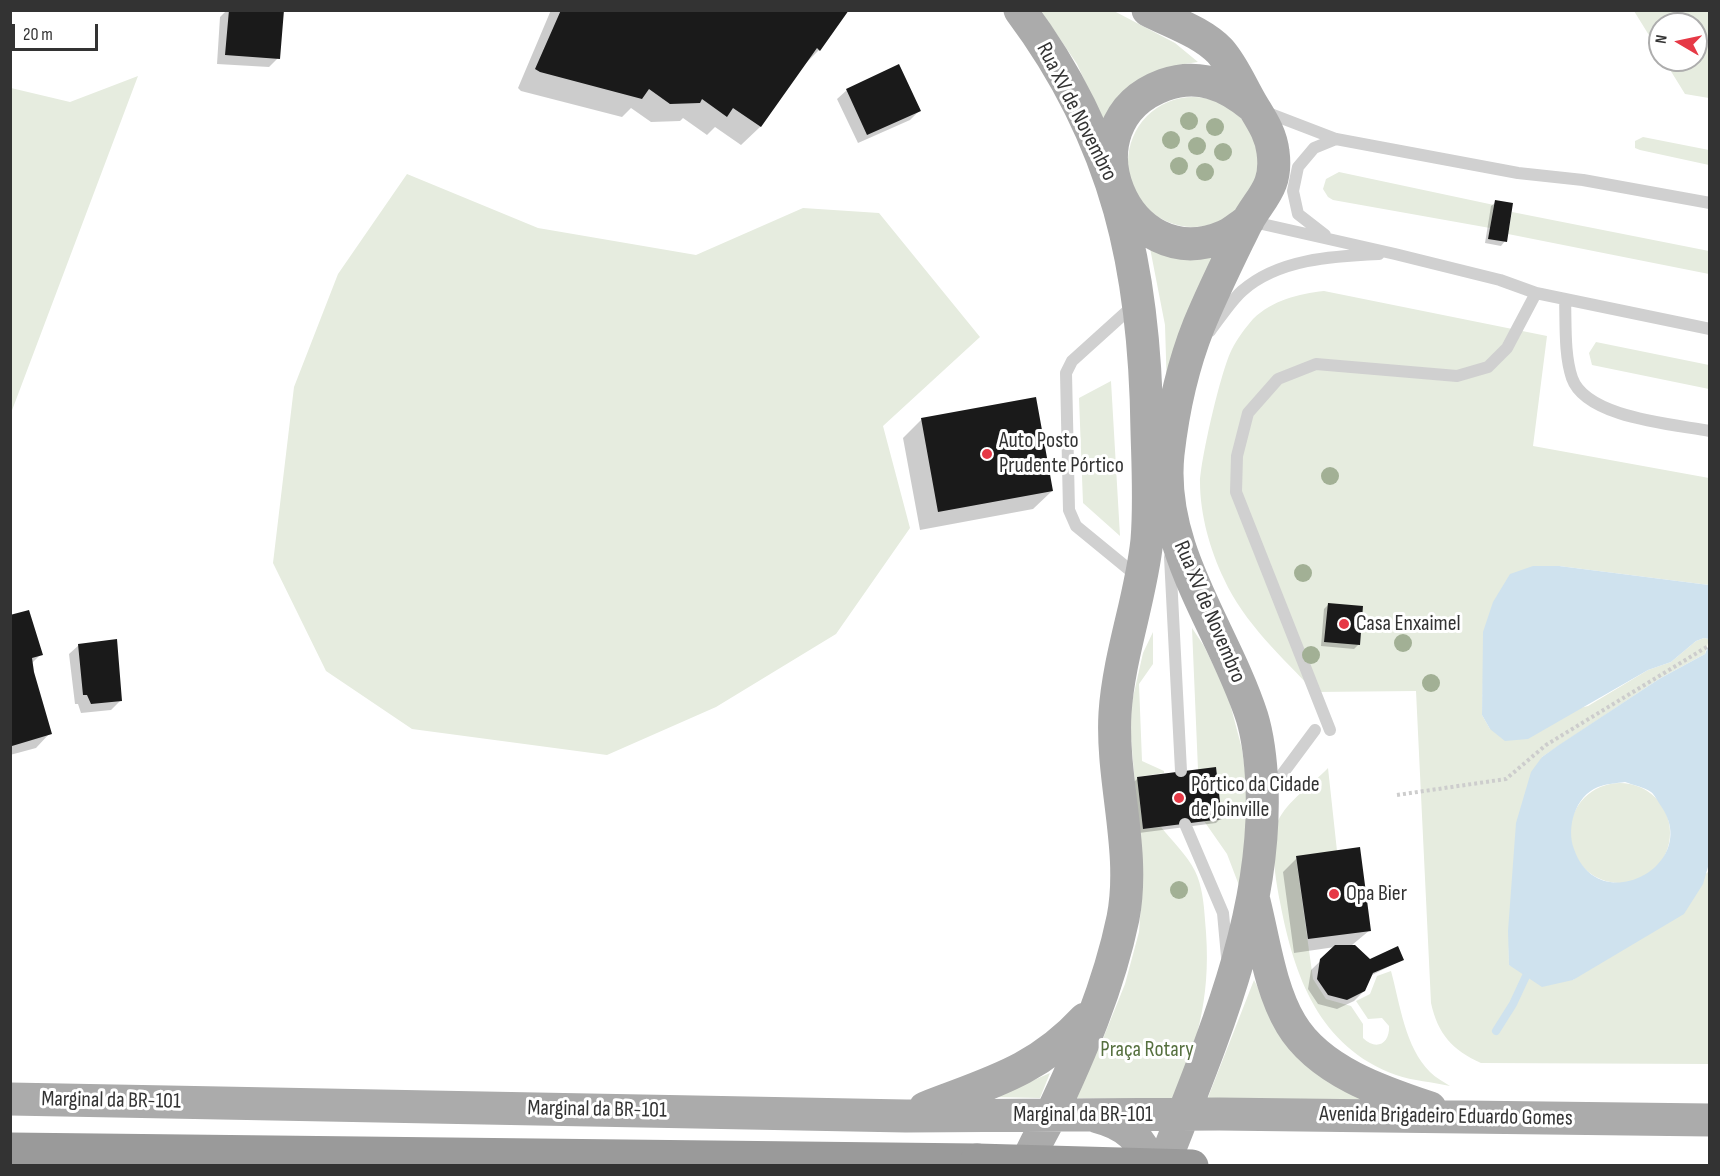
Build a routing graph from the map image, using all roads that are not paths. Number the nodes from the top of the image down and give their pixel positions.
1 (1020, 10) edge
2 (1148, 10) edge
3 (1254, 107) junction
4 (1336, 139) junction
5 (1115, 188) junction
6 (1710, 203) edge
7 (1248, 221) junction
8 (1329, 238) junction
9 (1395, 254) junction
10 (1536, 293) junction
11 (1565, 299) junction
12 (1139, 300) junction
13 (1710, 329) edge
14 (1184, 372) junction
15 (1710, 432) edge
16 (1169, 502) junction
17 (1142, 580) junction
18 (1315, 730) dead end
19 (1330, 730) dead end
20 (1181, 771) dead end
21 (1262, 800) junction
22 (1185, 824) dead end
23 (1254, 901) junction
24 (1226, 994) junction
25 (1098, 1004) junction
26 (10, 1099) edge
27 (1183, 1114) junction
28 (1050, 1115) junction
29 (906, 1116) junction
30 (1094, 1116) junction
31 (1461, 1118) junction
32 (1710, 1120) edge
33 (10, 1149) edge
34 (1028, 1162) edge
35 (1151, 1166) edge
36 (1163, 1166) edge
37 (1192, 1166) edge

1 - 5 main road, Rua XV de Novembro
2 - 3 main road, Rua XV de Novembro
3 - 4 lane
3 - 5 main road
3 - 7 main road, Rua XV de Novembro
4 - 6 lane
4 - 8 lane
5 - 7 main road
5 - 12 main road, Rua XV de Novembro
7 - 8 lane
7 - 14 main road, Rua XV de Novembro
8 - 9 lane
9 - 10 lane
9 - 14 lane
10 - 11 lane
10 - 19 lane
11 - 13 lane
11 - 15 lane
12 - 17 main road, Rua XV de Novembro
12 - 17 lane
14 - 16 main road, Rua XV de Novembro
16 - 20 lane
16 - 21 main road, Rua XV de Novembro
17 - 25 main road, Rua XV de Novembro
18 - 21 lane
21 - 23 main road, Rua XV de Novembro
22 - 24 lane
23 - 24 main road, Rua XV de Novembro
23 - 31 main road
24 - 27 main road, Rua XV de Novembro
25 - 28 main road, Rua XV de Novembro
25 - 29 main road
26 - 29 main road, Marginal da BR-101
27 - 30 main road, Marginal da BR-101
27 - 31 main road, Avenida Brigadeiro Eduardo Gomes
27 - 36 main road, Rua XV de Novembro
28 - 29 main road, Marginal da BR-101
28 - 30 main road, Marginal da BR-101
28 - 34 main road, Rua XV de Novembro
30 - 34 main road
30 - 35 main road
31 - 32 main road, Avenida Brigadeiro Eduardo Gomes
33 - 37 highway, bridge

